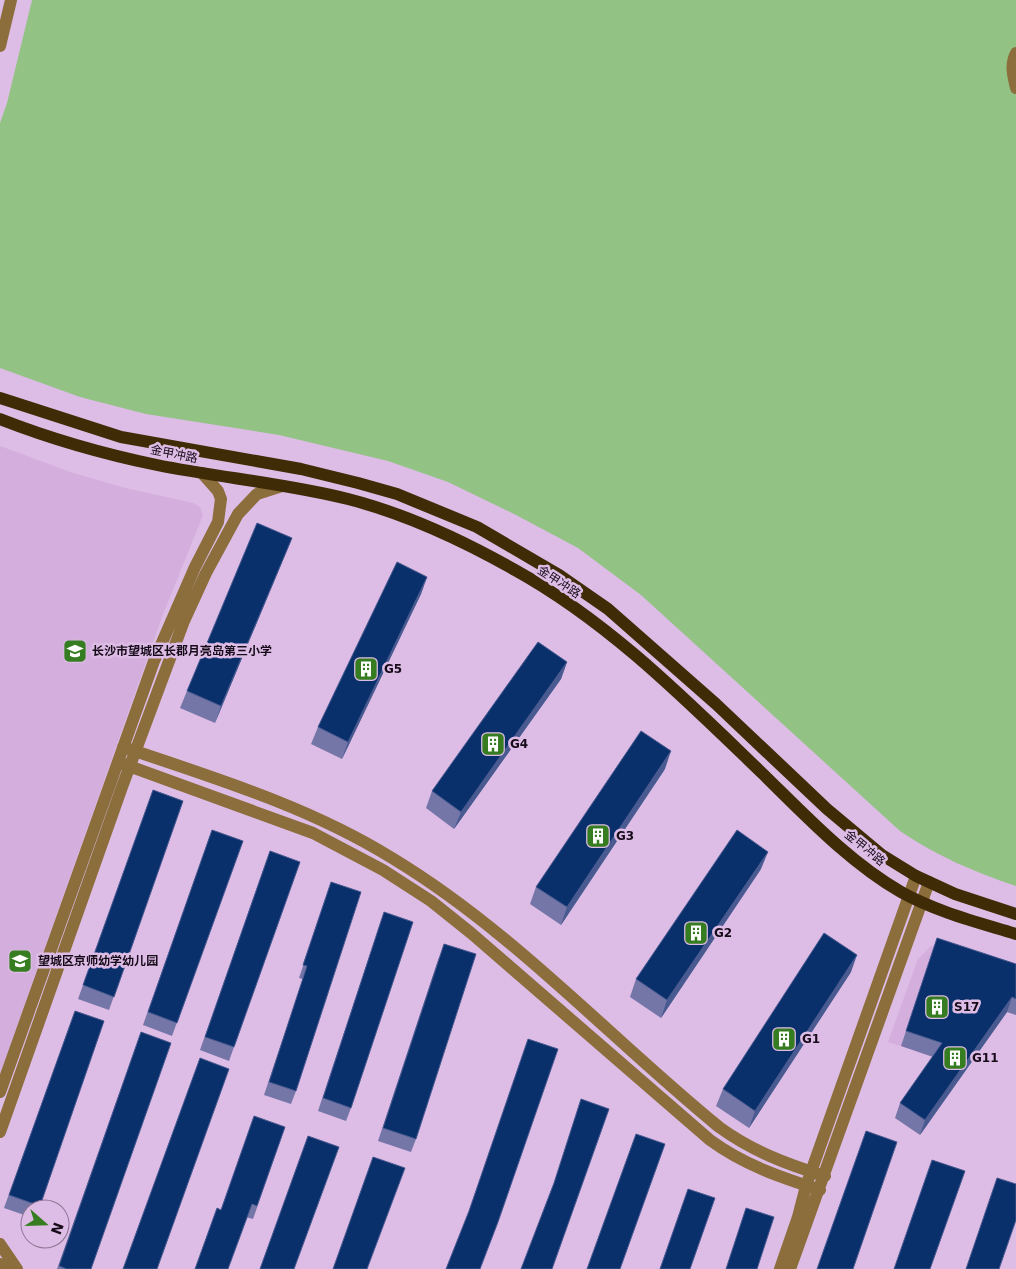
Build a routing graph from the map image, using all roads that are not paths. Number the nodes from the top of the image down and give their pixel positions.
1 (11, 0) edge
2 (0, 46) edge
3 (1016, 53) edge
4 (1016, 88) edge
5 (0, 398) edge
6 (0, 419) edge
7 (202, 473) junction
8 (284, 485) junction
9 (130, 749) junction
10 (124, 764) junction
11 (916, 876) junction
12 (929, 882) junction
13 (909, 896) junction
14 (922, 902) junction
15 (1016, 914) edge
16 (1016, 934) edge
17 (4, 1095) edge
18 (0, 1132) edge
19 (811, 1172) junction
20 (825, 1176) junction
21 (806, 1186) junction
22 (820, 1190) junction
23 (0, 1244) edge
24 (0, 1264) edge
25 (4, 1269) edge
26 (17, 1269) edge
27 (780, 1269) edge
28 (790, 1269) edge

1 - 2 street
3 - 4 street
5 - 11 main road, 金甲冲路
6 - 7 main road, 金甲冲路
7 - 8 main road, 金甲冲路
7 - 9 street
8 - 9 street
8 - 13 main road, 金甲冲路
9 - 10 street
9 - 19 street
10 - 17 street
10 - 21 street
11 - 12 main road, 金甲冲路
11 - 13 street
12 - 14 street
12 - 15 main road, 金甲冲路
13 - 14 main road, 金甲冲路
13 - 19 street
14 - 16 main road, 金甲冲路
14 - 20 street
17 - 18 street
19 - 20 street
19 - 21 street
20 - 22 street
21 - 22 street
21 - 27 street
22 - 28 street
23 - 26 street
24 - 25 street

